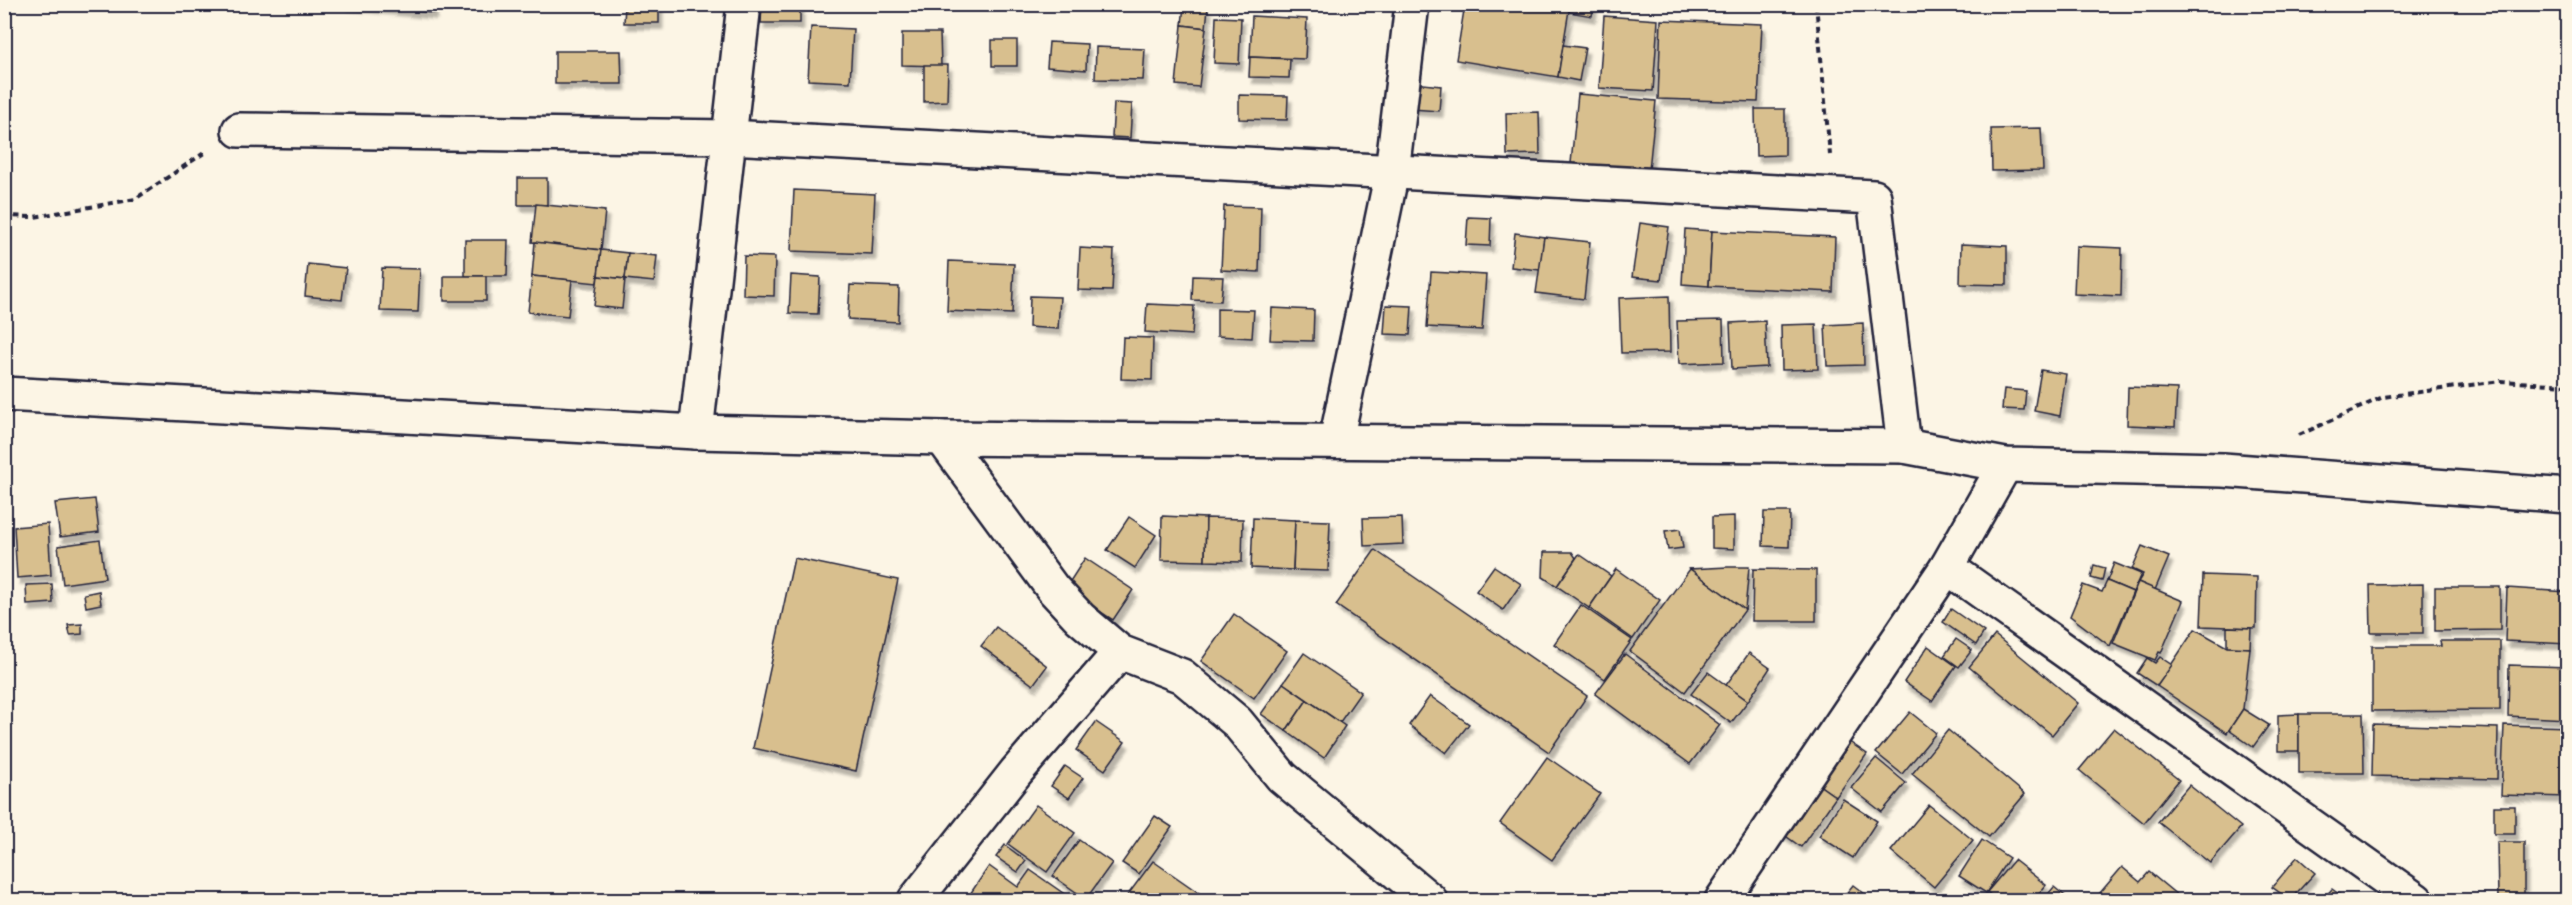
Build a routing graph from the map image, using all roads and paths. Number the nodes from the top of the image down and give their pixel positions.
1 (744, 4) edge
2 (1412, 4) edge
3 (1816, 4) edge
4 (239, 130) joint
5 (729, 137) junction
6 (1392, 172) junction
7 (1835, 195) junction
8 (4, 216) edge
9 (2568, 385) edge
10 (4, 394) edge
11 (696, 432) junction
12 (2298, 436) dead end
13 (942, 438) junction
14 (1336, 441) junction
15 (1904, 446) junction
16 (2005, 465) junction
17 (2568, 496) edge
18 (1947, 567) junction
19 (1120, 652) junction
20 (915, 900) edge
21 (1430, 900) edge
22 (1722, 900) edge
23 (2416, 900) edge

1 - 5 street
2 - 6 street
3 - 7 path
4 - 5 street
4 - 8 path
5 - 6 street
5 - 11 street
6 - 7 street
6 - 14 street
7 - 15 street
9 - 12 path
10 - 11 street
11 - 13 street
13 - 14 street
13 - 19 street
14 - 15 street
15 - 16 street
16 - 17 street
16 - 18 street
18 - 22 street
18 - 23 street
19 - 20 street
19 - 21 street

